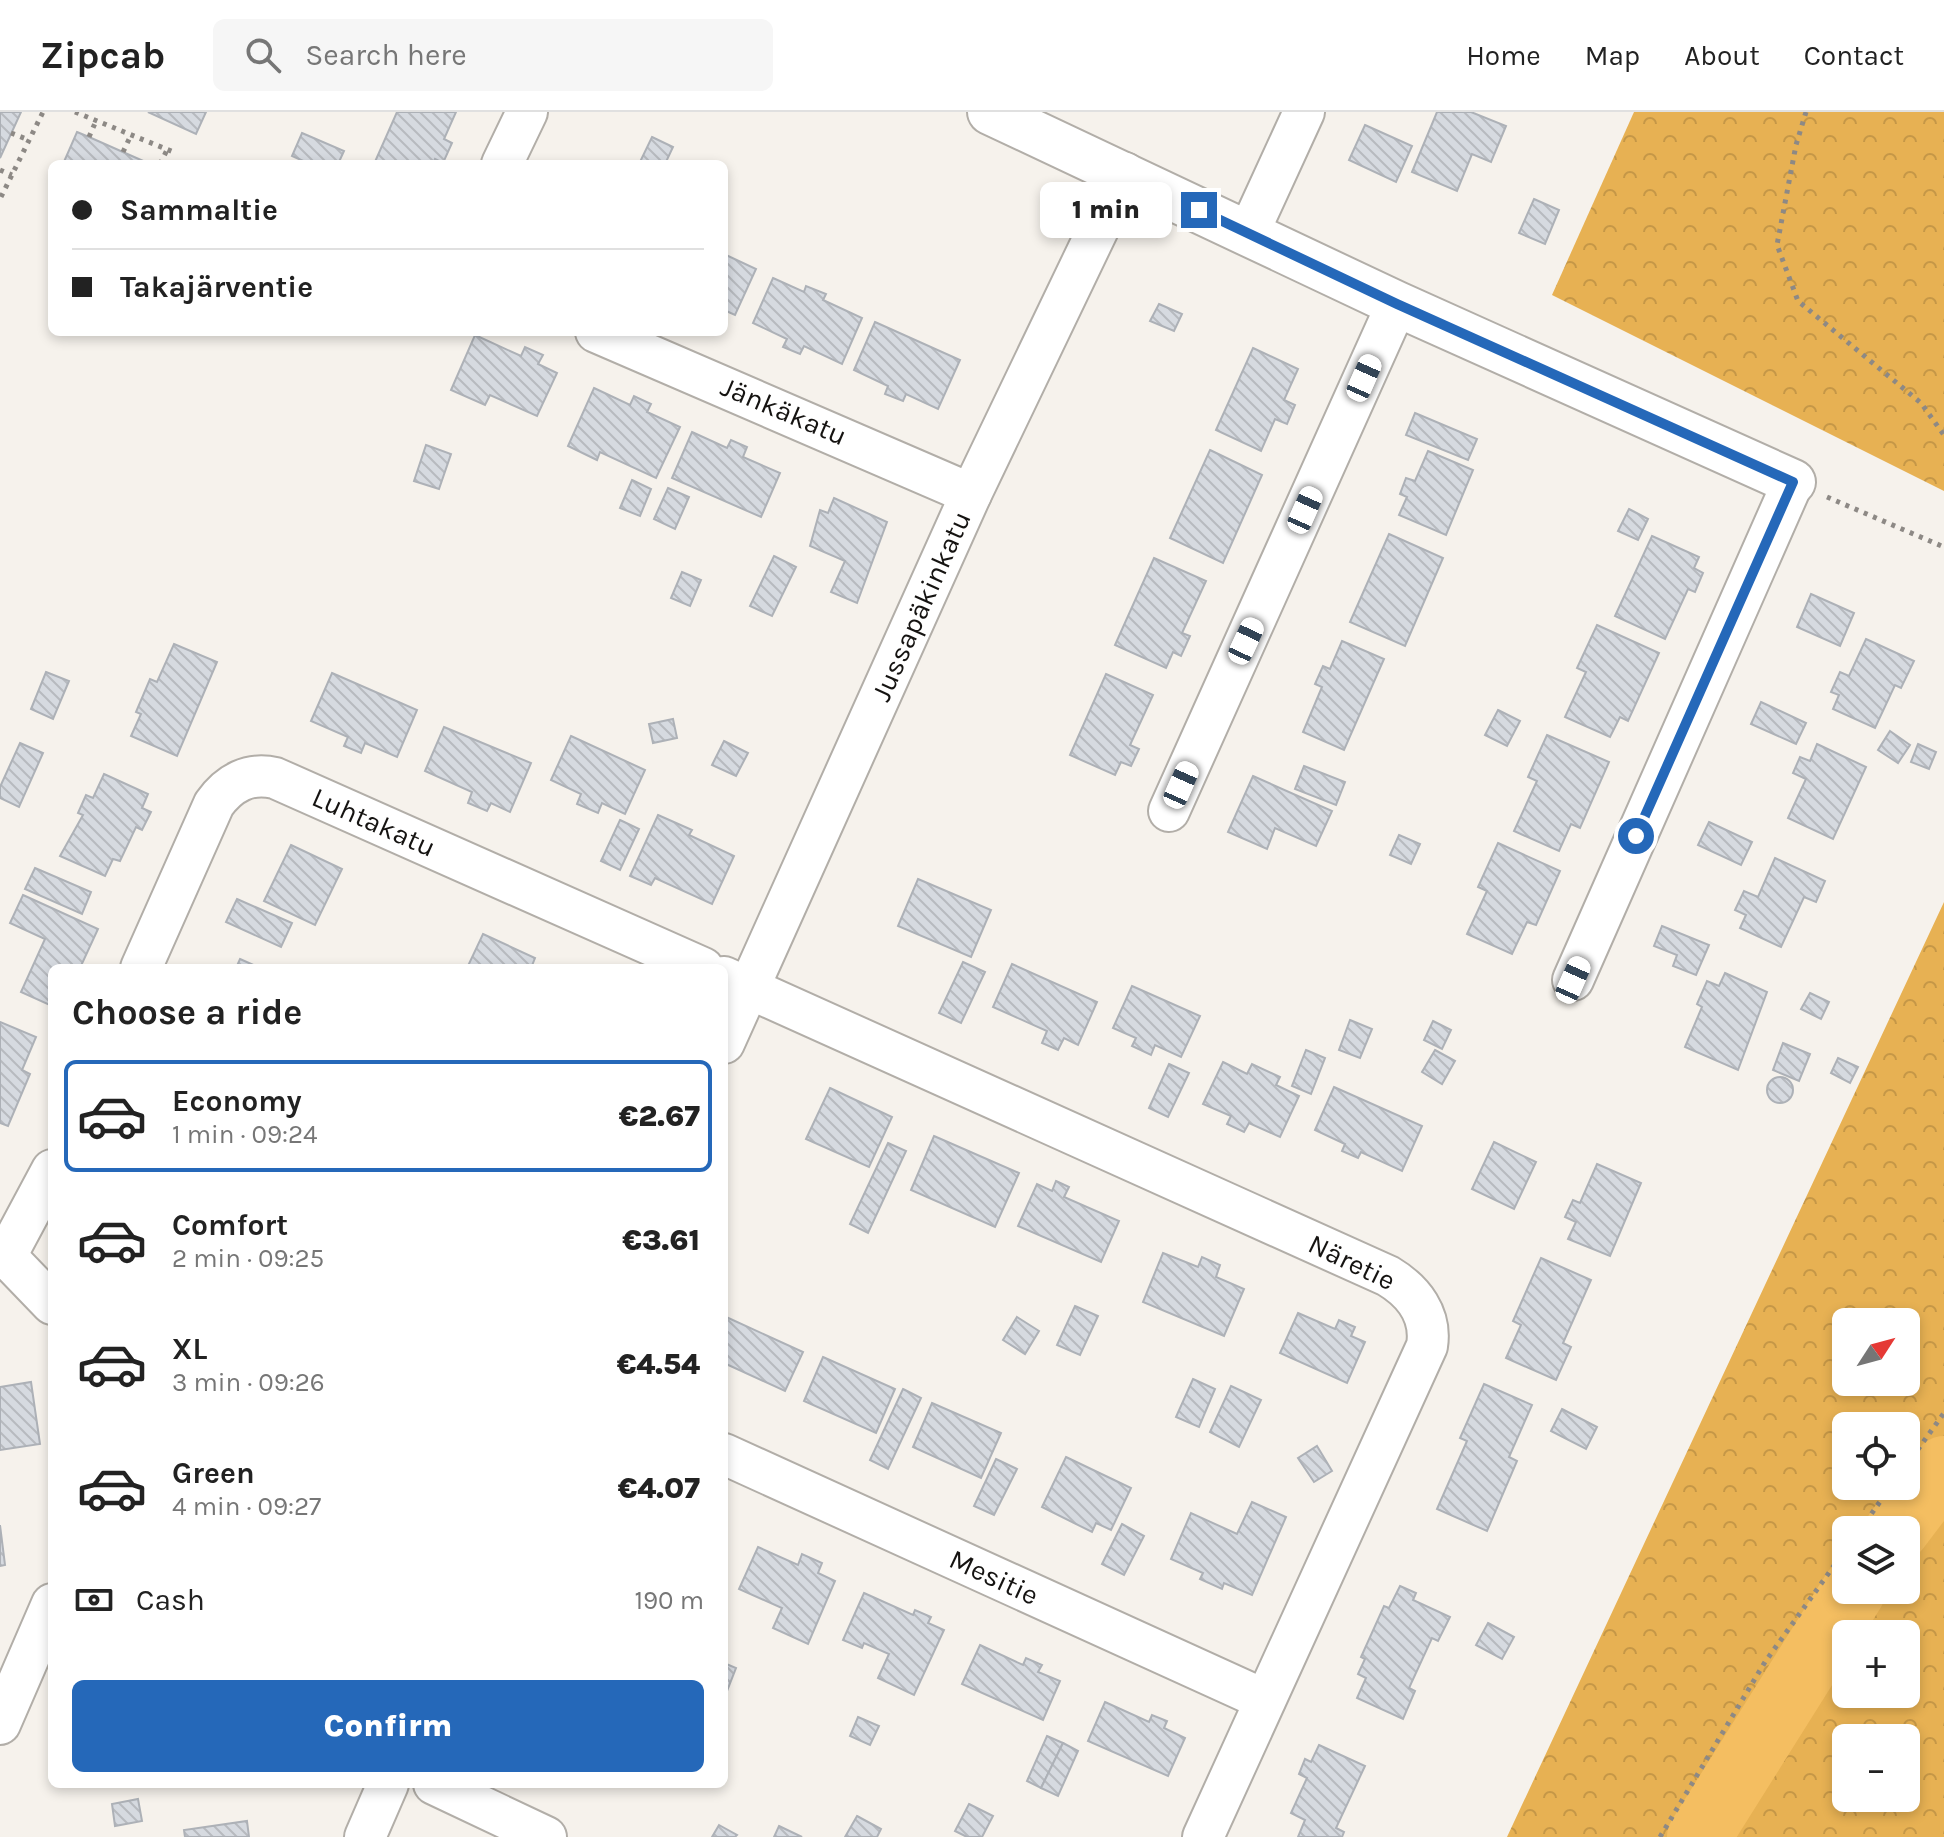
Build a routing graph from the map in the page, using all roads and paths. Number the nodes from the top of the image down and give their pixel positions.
1 (43, 112) edge
2 (75, 112) edge
3 (527, 112) edge
4 (990, 112) edge
5 (1304, 112) edge
6 (1806, 112) edge
7 (96, 121) junction
8 (11, 133) dead end
9 (131, 135) junction
10 (89, 137) dead end
11 (29, 140) junction
12 (167, 150) junction
13 (123, 152) dead end
14 (176, 153) dead end
15 (162, 160) edge
16 (504, 160) edge
17 (0, 170) edge
18 (1125, 173) junction
19 (12, 175) junction
20 (1, 197) edge
21 (1248, 234) junction
22 (1397, 304) junction
23 (605, 336) edge
24 (1944, 435) edge
25 (1793, 482) junction
26 (971, 494) junction
27 (1944, 547) edge
28 (1169, 811) dead end
29 (143, 964) edge
30 (694, 964) edge
31 (1573, 980) dead end
32 (736, 983) edge
33 (728, 1023) edge
34 (48, 1177) edge
35 (3, 1253) edge
36 (48, 1300) edge
37 (1944, 1413) edge
38 (1920, 1446) edge
39 (728, 1456) edge
40 (1832, 1569) edge
41 (48, 1613) edge
42 (1265, 1700) junction
43 (0, 1724) edge
44 (386, 1788) edge
45 (442, 1788) edge
46 (365, 1837) edge
47 (546, 1837) edge
48 (1203, 1837) edge
49 (1660, 1837) edge

1 - 11 path
2 - 7 path
3 - 16 street
4 - 18 street
5 - 21 street
6 - 24 path
7 - 9 path
7 - 10 path
8 - 11 path
9 - 12 path
9 - 13 path
11 - 19 path
12 - 14 path
12 - 15 path
17 - 19 path
18 - 21 street
18 - 26 street, Jussapäkinkatu
19 - 20 path
21 - 22 street
22 - 25 street
22 - 28 street
23 - 26 street, Jänkäkatu
25 - 27 path
25 - 31 street
26 - 32 street, Jussapäkinkatu
29 - 30 street, Luhtakatu
32 - 33 street, Jussapäkinkatu
32 - 42 street, Näretie
34 - 35 street
35 - 36 street
37 - 38 path
39 - 42 street, Mesitie
40 - 49 path
41 - 43 street
42 - 48 street, Näretie
44 - 46 street
45 - 47 street

